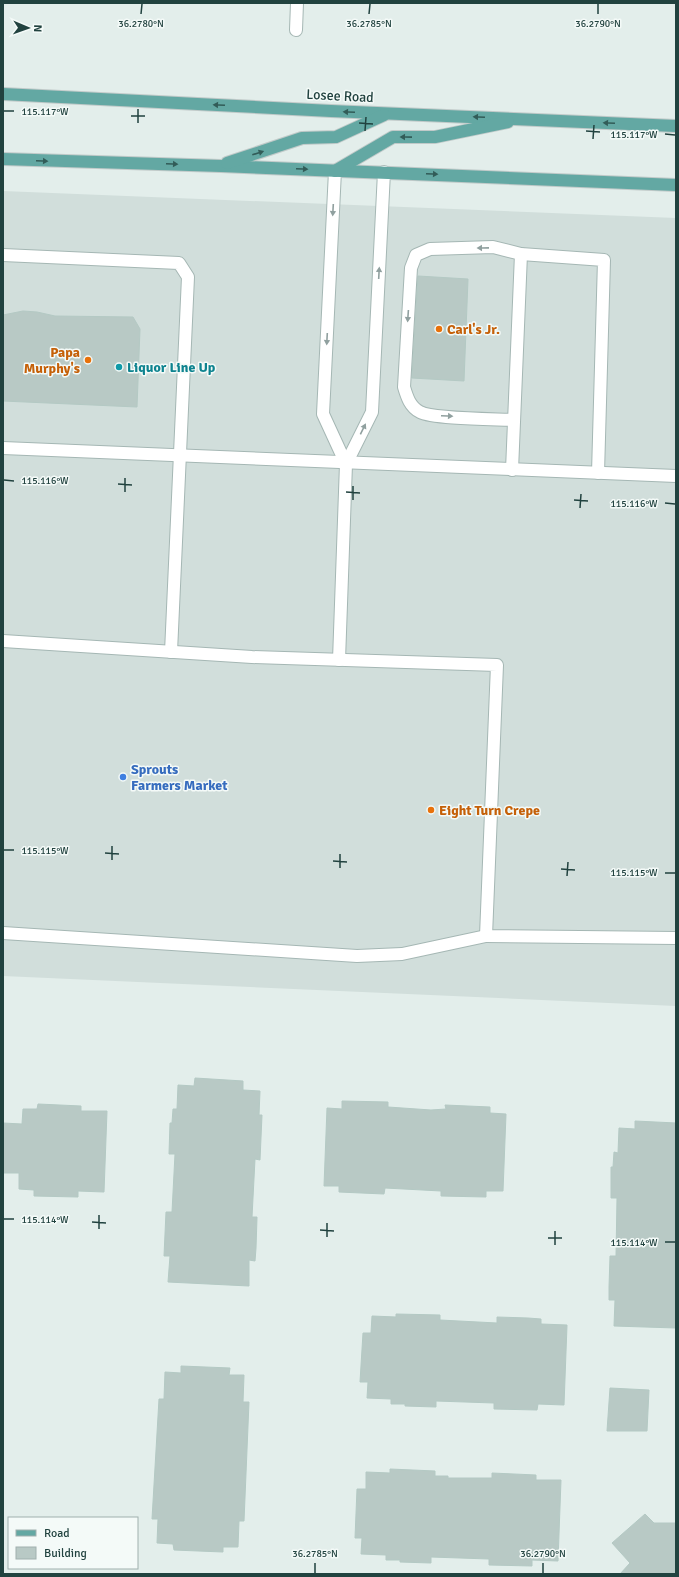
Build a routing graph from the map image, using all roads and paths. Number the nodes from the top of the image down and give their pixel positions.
1 (297, 3) edge
2 (296, 30) dead end
3 (3, 94) edge
4 (386, 114) junction
5 (527, 119) junction
6 (676, 126) edge
7 (3, 159) edge
8 (220, 166) junction
9 (335, 171) junction
10 (384, 172) junction
11 (676, 185) edge
12 (521, 254) junction
13 (3, 255) edge
14 (514, 420) junction
15 (3, 448) edge
16 (180, 456) junction
17 (346, 464) junction
18 (512, 470) junction
19 (598, 473) junction
20 (676, 476) edge
21 (3, 641) edge
22 (171, 652) junction
23 (339, 660) junction
24 (3, 933) edge
25 (486, 936) junction
26 (676, 938) edge

1 - 2 street
4 -> 3 main road, Losee Road
5 -> 4 main road, Losee Road
8 -> 4 main road
6 -> 5 main road, Losee Road
5 -> 9 main road
7 -> 8 main road
8 -> 9 main road
9 - 10 main road
9 -> 17 street
10 -> 11 main road
17 -> 10 street
12 - 14 street
12 -> 14 street
12 - 19 street
13 - 16 street
14 - 18 street
15 - 16 street
16 - 17 street
16 - 22 street
17 - 18 street
17 - 23 street
18 - 19 street
19 - 20 street
21 - 22 street
22 - 23 street
23 - 25 street
24 - 25 street
25 - 26 street

